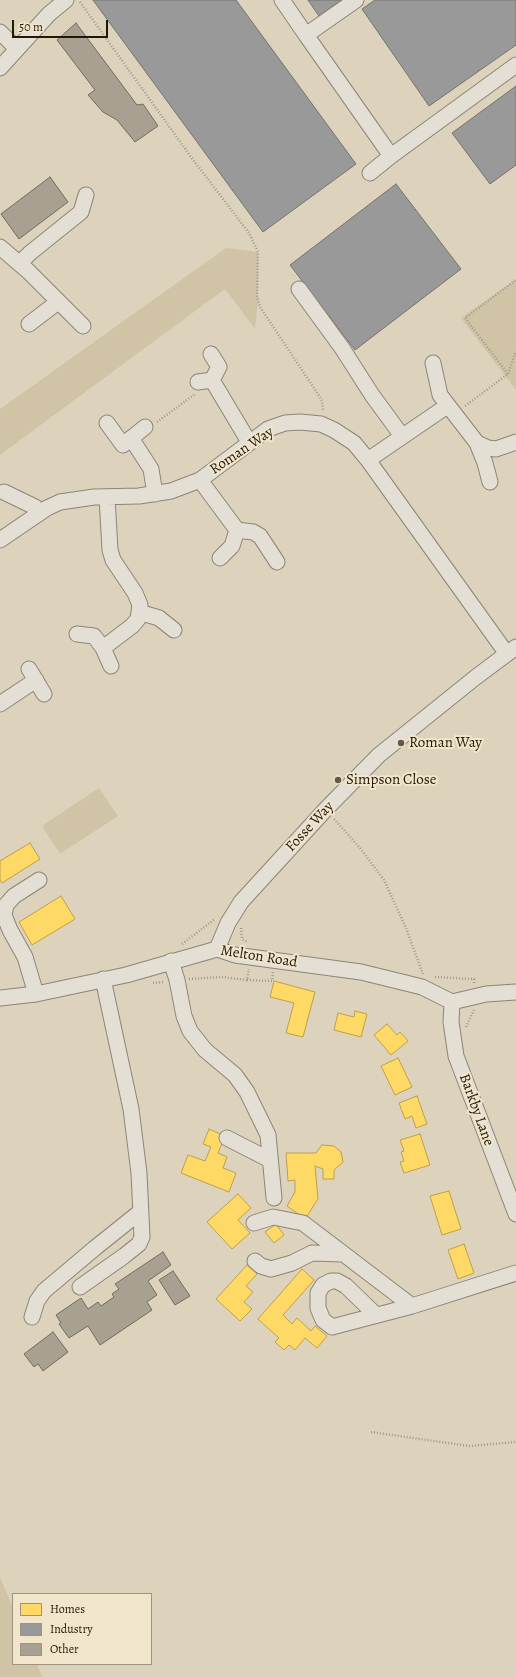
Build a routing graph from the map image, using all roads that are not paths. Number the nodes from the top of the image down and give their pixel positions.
1 (282, 0) edge
2 (356, 0) edge
3 (73, 1) edge
4 (0, 32) edge
5 (306, 35) junction
6 (17, 49) junction
7 (516, 65) edge
8 (0, 68) edge
9 (391, 156) junction
10 (370, 173) dead end
11 (86, 195) dead end
12 (0, 247) edge
13 (24, 267) junction
14 (299, 289) dead end
15 (58, 302) junction
16 (29, 324) dead end
17 (83, 326) dead end
18 (211, 354) dead end
19 (433, 363) dead end
20 (447, 405) junction
21 (107, 423) dead end
22 (145, 427) road end
23 (402, 436) junction
24 (474, 441) junction
25 (127, 442) junction
26 (249, 442) junction
27 (516, 442) edge
28 (368, 460) junction
29 (200, 480) junction
30 (490, 482) dead end
31 (4, 492) dead end
32 (155, 494) junction
33 (107, 497) junction
34 (40, 513) junction
35 (237, 530) junction
36 (0, 540) edge
37 (220, 558) dead end
38 (278, 562) dead end
39 (139, 612) junction
40 (174, 630) dead end
41 (77, 634) dead end
42 (99, 642) junction
43 (512, 650) edge
44 (111, 666) dead end
45 (44, 694) dead end
46 (0, 704) edge
47 (39, 880) dead end
48 (217, 949) junction
49 (171, 961) junction
50 (103, 980) junction
51 (516, 992) edge
52 (36, 994) junction
53 (0, 998) edge
54 (452, 1002) junction
55 (226, 1138) dead end
56 (270, 1160) junction
57 (274, 1198) dead end
58 (140, 1212) junction
59 (516, 1214) edge
60 (254, 1223) dead end
61 (343, 1254) junction
62 (255, 1261) dead end
63 (516, 1273) edge
64 (80, 1287) dead end
65 (412, 1306) junction
66 (376, 1315) dead end
67 (32, 1317) dead end

1 - 5 street
2 - 5 street
3 - 6 street
4 - 6 street
5 - 9 street
6 - 8 street
7 - 9 street
9 - 10 street
11 - 13 street
12 - 13 street
13 - 15 street
14 - 23 street
15 - 16 street
15 - 17 street
18 - 26 street
19 - 20 street
20 - 23 street
20 - 24 street
21 - 25 street
22 - 25 street
23 - 28 street
24 - 27 street
24 - 30 street
25 - 32 street
26 - 28 street, Roman Way
26 - 29 street, Roman Way
28 - 43 street, Roman Way
29 - 32 street, Roman Way
29 - 35 street
31 - 34 street
32 - 33 street, Roman Way
33 - 34 street, Roman Way
33 - 39 street
34 - 36 street, Roman Way
35 - 37 street
35 - 38 street
39 - 40 street
39 - 42 street
41 - 42 street
42 - 44 street
43 - 48 street, Fosse Way
45 - 46 street
47 - 52 street
48 - 49 street, Melton Road
48 - 54 street, Melton Road
49 - 50 street, Melton Road
49 - 56 street
50 - 52 street, Melton Road
50 - 58 street
51 - 54 street
52 - 53 street, Melton Road
54 - 59 street, Barkby Lane
55 - 56 street
56 - 57 street
58 - 64 street
58 - 67 street
60 - 61 street
61 - 62 street
61 - 65 street
63 - 65 street
65 - 66 street

